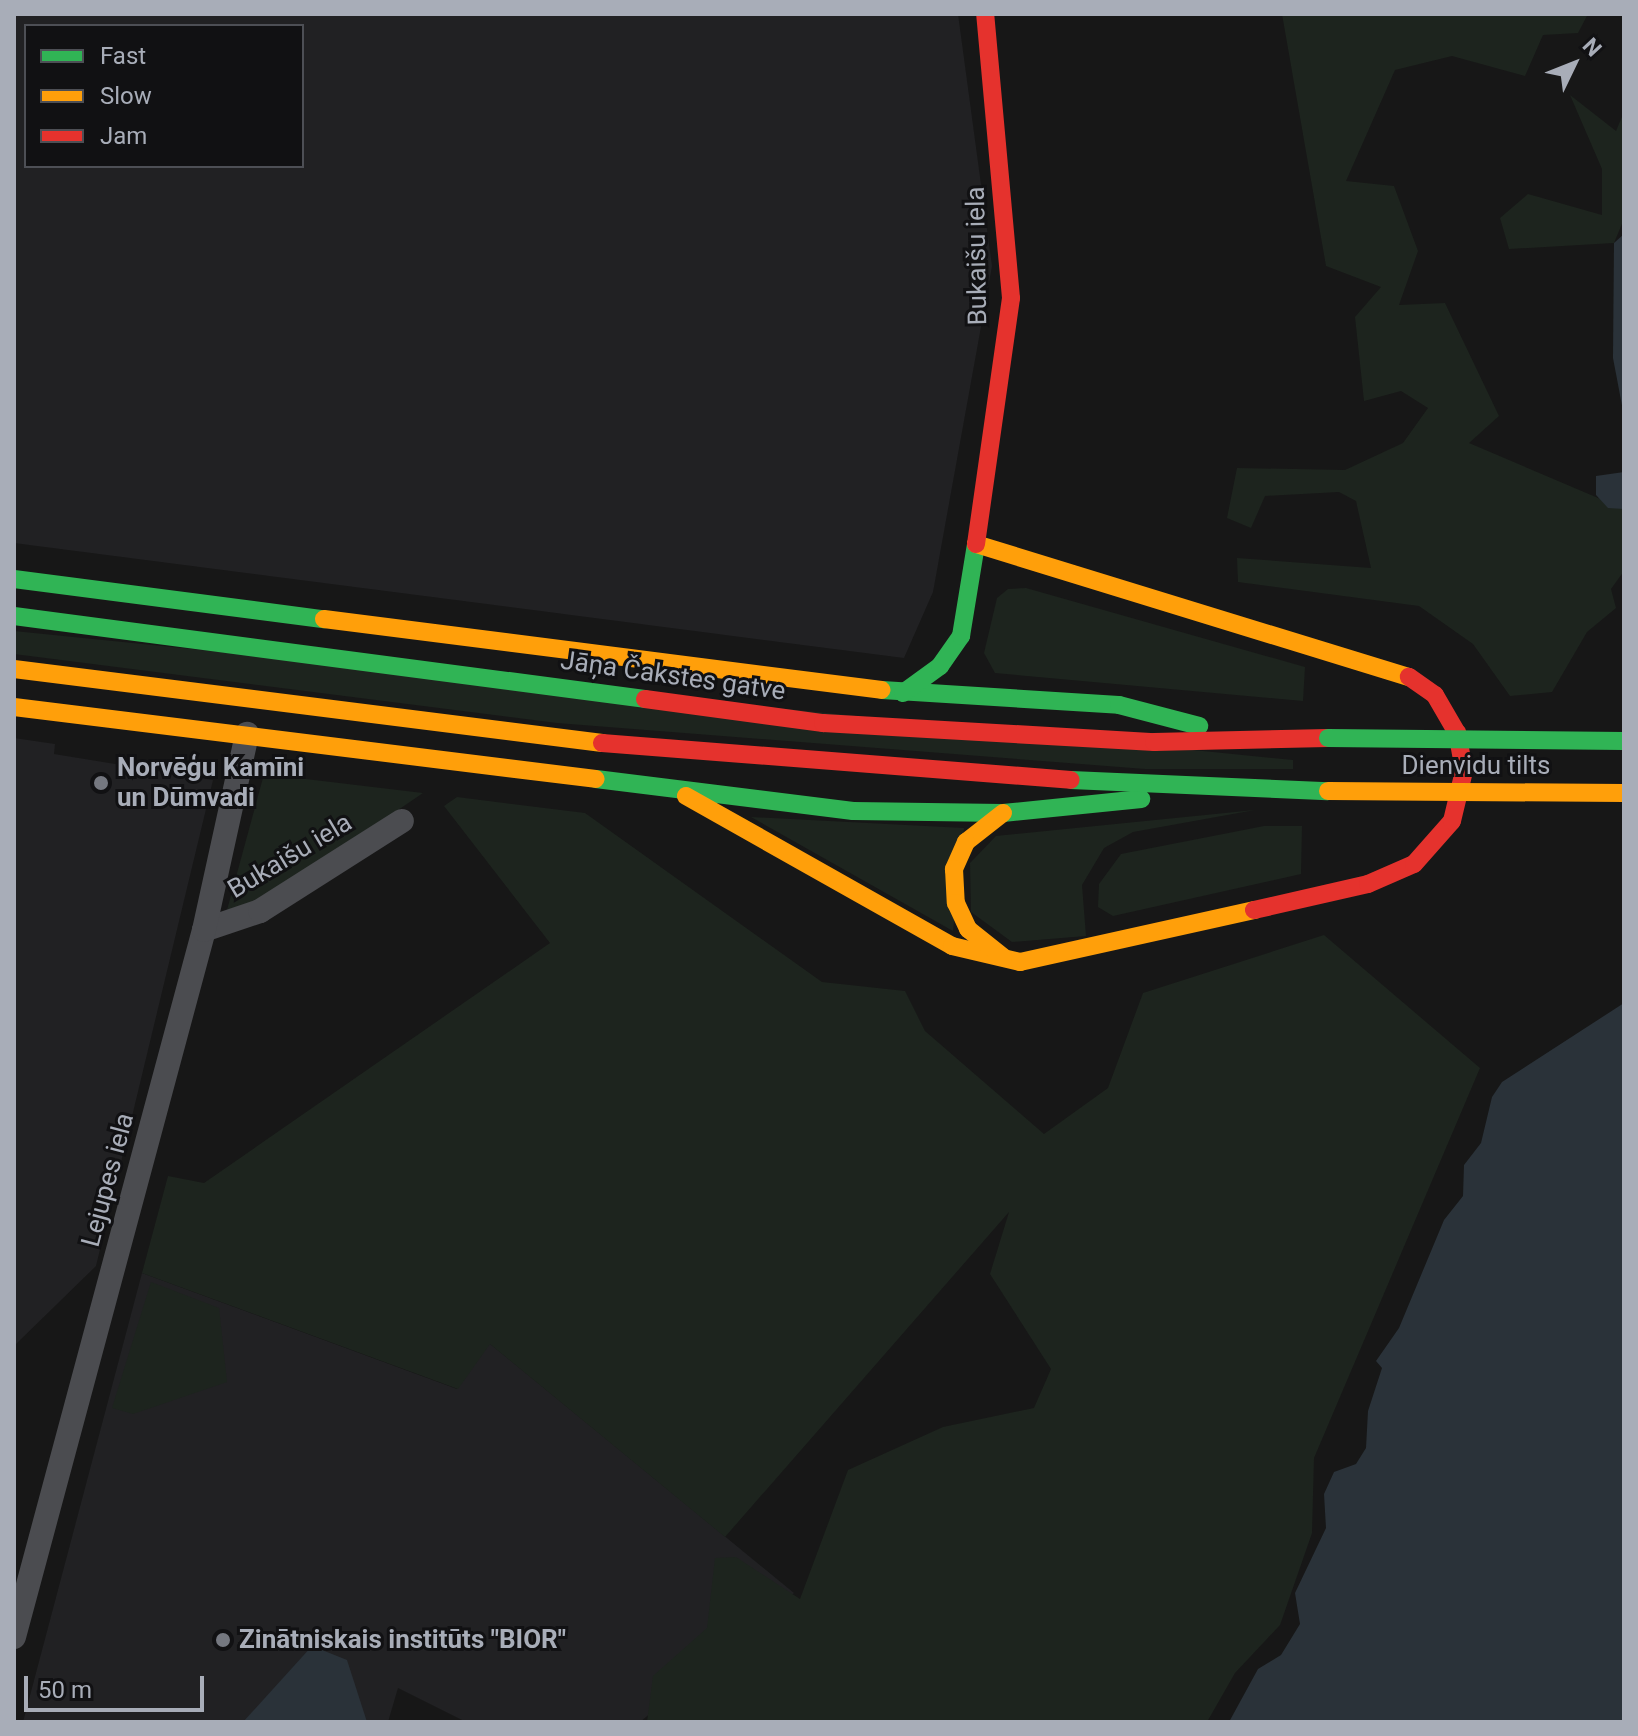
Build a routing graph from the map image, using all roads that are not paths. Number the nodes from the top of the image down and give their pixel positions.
1 (985, 14) edge
2 (976, 544) junction
3 (14, 579) edge
4 (14, 616) edge
5 (14, 669) edge
6 (903, 693) junction
7 (14, 707) edge
8 (247, 734) junction
9 (1248, 737) junction
10 (1328, 738) joint
11 (1624, 741) edge
12 (675, 790) junction
13 (1194, 790) junction
14 (1624, 793) edge
15 (1003, 813) junction
16 (402, 821) dead end
17 (204, 930) junction
18 (1009, 961) junction
19 (14, 1637) edge

1 - 2 main road, Bukaišu iela
2 - 6 main road, Bukaišu iela
2 - 18 main road
3 - 6 main road
4 - 9 main road, Jāņa Čakstes gatve
5 - 13 main road
6 - 9 main road
7 - 8 main road
8 - 12 main road
8 - 17 street, Lejupes iela
9 - 10 main road, Jāņa Čakstes gatve
10 - 11 main road, Dienvidu tilts, bridge
12 - 15 main road
12 - 18 main road
13 - 14 main road, Dienvidu tilts, bridge
13 - 15 main road
15 - 18 main road
16 - 17 street, Bukaišu iela
17 - 19 street, Lejupes iela

